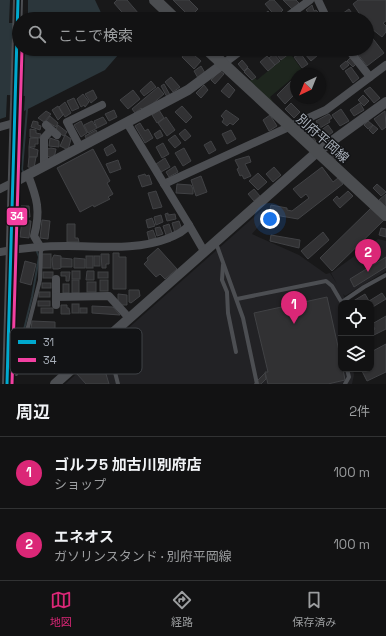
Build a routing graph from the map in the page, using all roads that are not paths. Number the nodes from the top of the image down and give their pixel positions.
1 (18, 0) edge
2 (155, 0) edge
3 (310, 0) edge
4 (318, 0) edge
5 (18, 12) edge
6 (168, 12) edge
7 (294, 12) edge
8 (324, 12) edge
9 (16, 56) edge
10 (214, 56) edge
11 (234, 56) edge
12 (354, 56) edge
13 (223, 64) junction
14 (386, 65) edge
15 (370, 77) junction
16 (386, 102) edge
17 (102, 105) dead end
18 (127, 122) junction
19 (14, 123) junction
20 (0, 127) edge
21 (290, 127) junction
22 (51, 130) dead end
23 (80, 147) junction
24 (317, 152) junction
25 (44, 166) junction
26 (28, 175) junction
27 (14, 182) junction
28 (164, 184) junction
29 (0, 189) edge
30 (386, 215) edge
31 (189, 225) junction
32 (216, 242) junction
33 (41, 248) junction
34 (5, 251) edge
35 (204, 251) junction
36 (223, 261) junction
37 (386, 275) edge
38 (56, 279) dead end
39 (237, 299) junction
40 (340, 300) edge
41 (346, 300) edge
42 (129, 318) junction
43 (29, 328) edge
44 (118, 328) edge
45 (236, 352) dead end
46 (8, 372) edge
47 (348, 372) edge
48 (66, 374) edge
49 (115, 374) edge
50 (7, 384) edge
51 (55, 384) edge
52 (118, 384) edge
53 (257, 384) edge
54 (345, 384) edge

1 - 5 street
2 - 6 main road
3 - 7 street
4 - 8 street
9 - 19 street
10 - 13 main road, 別府平岡線
11 - 13 street
12 - 15 street
13 - 18 street
13 - 21 main road, 別府平岡線
14 - 15 street
15 - 21 street
16 - 24 street
17 - 23 street
18 - 23 street
18 - 28 street
19 - 20 street
19 - 27 street
21 - 24 main road, 別府平岡線
21 - 28 street
22 - 25 street
23 - 25 street
24 - 30 main road, 別府平岡線
24 - 32 street
25 - 26 street
26 - 27 street
26 - 33 street
27 - 29 street
27 - 34 street
28 - 31 street
31 - 33 street
31 - 35 street
32 - 35 street
32 - 36 lane
33 - 34 street
33 - 43 lane
34 - 46 street
35 - 42 street
36 - 39 lane
36 - 45 lane
37 - 41 lane
38 - 42 street
39 - 40 lane
39 - 53 lane
42 - 44 street
46 - 50 street
47 - 54 lane
48 - 51 street
49 - 52 lane

